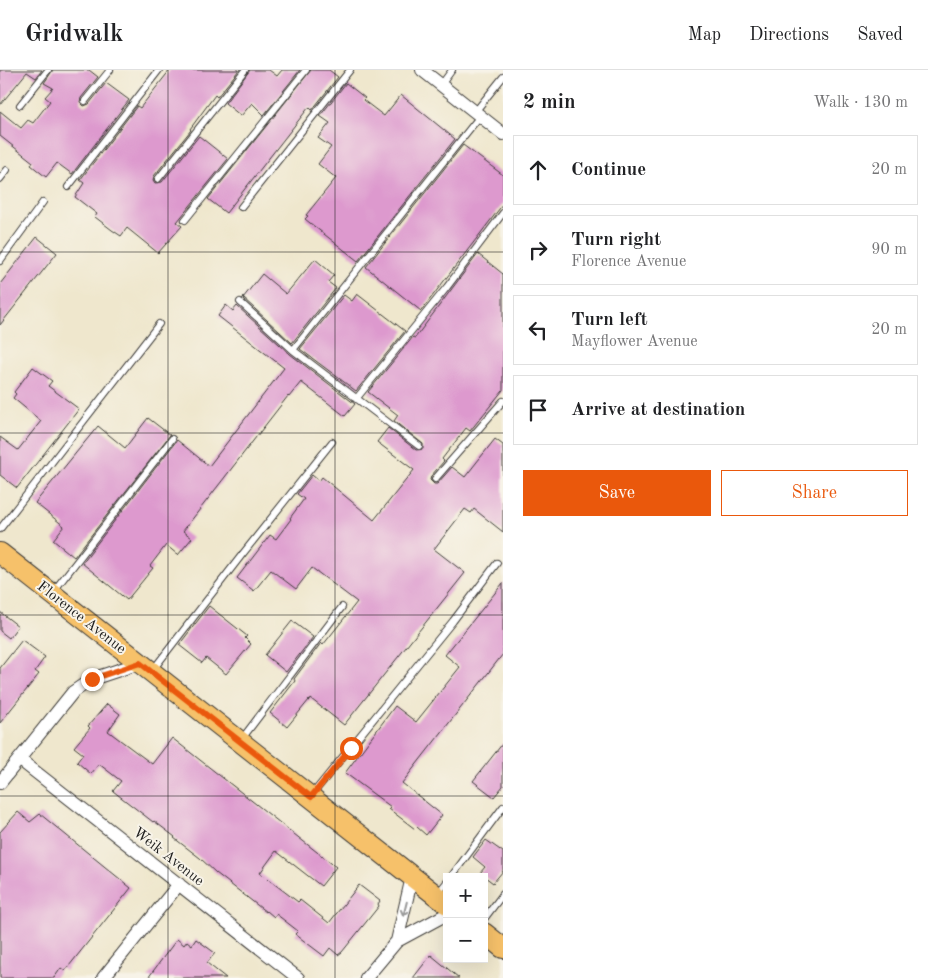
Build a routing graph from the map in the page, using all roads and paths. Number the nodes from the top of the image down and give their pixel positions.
1 (48, 70) edge
2 (110, 70) edge
3 (159, 70) edge
4 (245, 70) edge
5 (306, 70) edge
6 (350, 70) edge
7 (422, 70) edge
8 (452, 70) edge
9 (503, 78) edge
10 (441, 85) junction
11 (85, 101) dead end
12 (20, 106) dead end
13 (478, 114) junction
14 (503, 134) edge
15 (7, 170) dead end
16 (0, 179) edge
17 (158, 179) dead end
18 (68, 187) dead end
19 (42, 202) dead end
20 (241, 207) dead end
21 (503, 213) edge
22 (185, 220) dead end
23 (0, 260) edge
24 (240, 302) dead end
25 (159, 324) dead end
26 (293, 350) junction
27 (356, 400) junction
28 (503, 401) edge
29 (172, 439) dead end
30 (332, 442) dead end
31 (419, 446) dead end
32 (435, 479) dead end
33 (0, 529) edge
34 (0, 552) edge
35 (497, 563) dead end
36 (52, 594) junction
37 (342, 607) dead end
38 (146, 667) junction
39 (240, 741) junction
40 (19, 759) junction
41 (0, 783) edge
42 (311, 797) junction
43 (503, 807) edge
44 (453, 873) edge
45 (412, 876) junction
46 (179, 884) junction
47 (443, 894) edge
48 (503, 894) edge
49 (443, 916) edge
50 (485, 918) edge
51 (488, 936) edge
52 (397, 941) junction
53 (503, 948) edge
54 (103, 978) edge
55 (298, 978) edge
56 (366, 978) edge

1 - 12 lane
2 - 11 lane
3 - 18 lane
4 - 17 lane
5 - 22 lane
6 - 20 lane
7 - 10 street
8 - 10 lane
9 - 13 lane
10 - 13 street
13 - 14 street
13 - 26 lane
15 - 16 lane
19 - 23 lane
21 - 27 lane
24 - 26 lane
25 - 33 lane
26 - 27 lane
27 - 31 lane
28 - 32 lane
29 - 36 lane
30 - 38 lane
34 - 36 main road, Florence Avenue
35 - 42 lane
36 - 38 main road, Florence Avenue
37 - 39 lane
38 - 39 main road, Florence Avenue
38 - 40 street
39 - 42 main road, Florence Avenue
40 - 41 street
40 - 46 street, Weik Avenue
42 - 45 main road, Florence Avenue
43 - 44 lane
45 - 47 main road, Florence Avenue
45 -> 52 street
46 - 54 street
46 - 55 street, Weik Avenue
48 - 50 lane
49 - 52 street
51 - 53 main road
52 - 56 street

